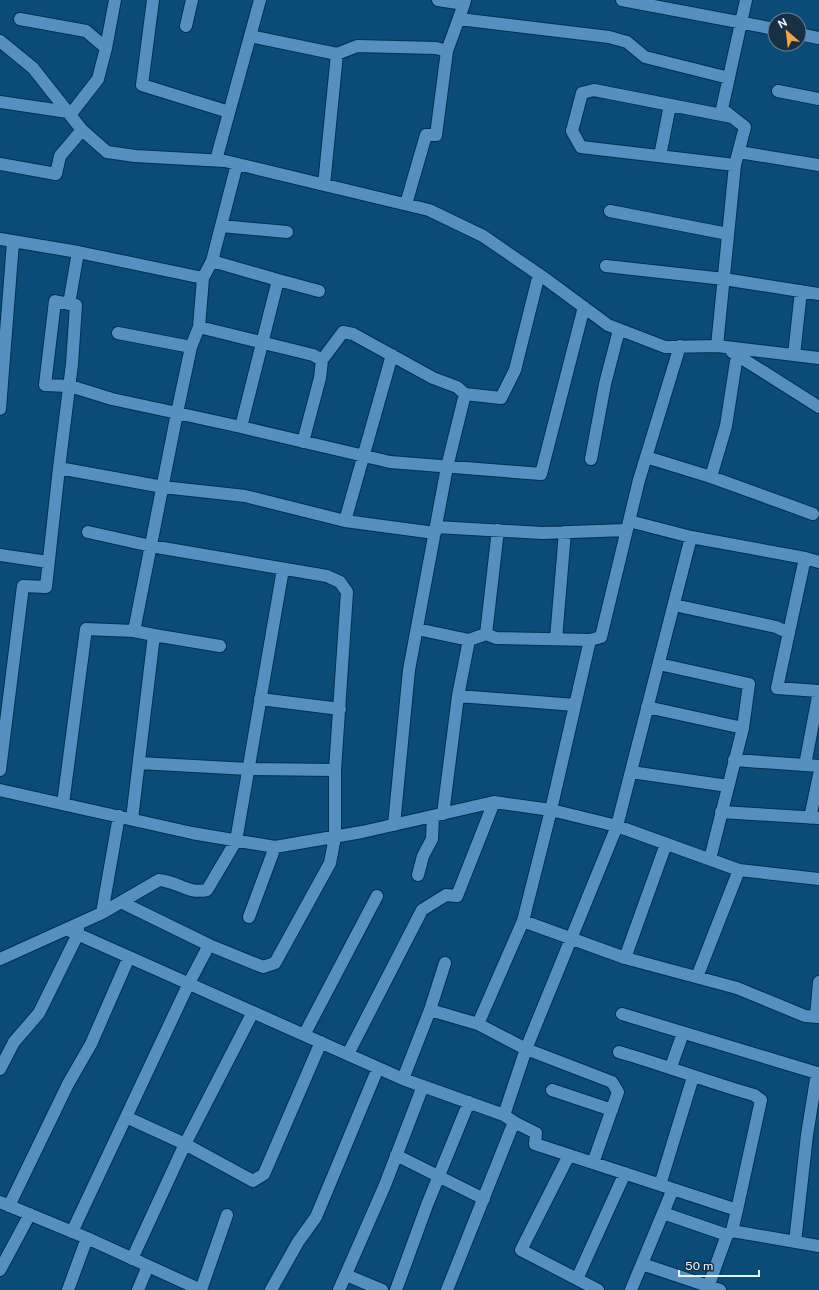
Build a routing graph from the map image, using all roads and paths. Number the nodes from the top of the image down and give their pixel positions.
1 (115, 0) edge
2 (153, 0) edge
3 (192, 0) edge
4 (260, 0) edge
5 (438, 0) edge
6 (622, 0) edge
7 (746, 0) edge
8 (465, 2) edge
9 (20, 19) dead end
10 (459, 19) junction
11 (741, 23) junction
12 (186, 26) dead end
13 (767, 28) edge
14 (250, 36) junction
15 (807, 36) edge
16 (819, 38) edge
17 (0, 41) edge
18 (106, 48) junction
19 (447, 51) junction
20 (337, 54) junction
21 (729, 78) junction
22 (778, 91) dead end
23 (819, 99) edge
24 (0, 102) edge
25 (670, 105) junction
26 (229, 112) junction
27 (69, 113) junction
28 (732, 117) junction
29 (82, 130) junction
30 (739, 152) junction
31 (660, 156) junction
32 (216, 160) junction
33 (0, 164) edge
34 (237, 164) junction
35 (735, 165) junction
36 (819, 165) edge
37 (324, 184) junction
38 (406, 204) junction
39 (610, 211) dead end
40 (221, 226) junction
41 (287, 232) dead end
42 (728, 234) junction
43 (0, 240) edge
44 (13, 242) junction
45 (78, 252) junction
46 (212, 261) junction
47 (606, 266) dead end
48 (539, 274) junction
49 (203, 278) junction
50 (724, 279) junction
51 (278, 280) junction
52 (319, 291) dead end
53 (801, 291) junction
54 (819, 294) edge
55 (69, 304) junction
56 (584, 307) junction
57 (199, 327) junction
58 (619, 330) junction
59 (118, 333) dead end
60 (262, 342) junction
61 (680, 346) junction
62 (720, 346) junction
63 (191, 347) junction
64 (392, 355) junction
65 (737, 355) junction
66 (794, 355) junction
67 (819, 358) edge
68 (322, 360) junction
69 (70, 386) junction
70 (465, 394) junction
71 (819, 408) edge
72 (0, 409) edge
73 (178, 413) junction
74 (241, 427) junction
75 (303, 442) junction
76 (364, 456) junction
77 (646, 457) junction
78 (591, 459) dead end
79 (447, 467) junction
80 (59, 468) junction
81 (711, 477) junction
82 (163, 487) junction
83 (813, 514) dead end
84 (346, 521) junction
85 (628, 525) junction
86 (436, 530) junction
87 (498, 530) junction
88 (88, 532) dead end
89 (566, 532) junction
90 (691, 537) junction
91 (151, 546) junction
92 (0, 555) edge
93 (805, 558) junction
94 (48, 562) junction
95 (819, 562) edge
96 (283, 568) junction
97 (674, 605) junction
98 (417, 629) junction
99 (134, 631) junction
100 (789, 633) junction
101 (486, 634) junction
102 (154, 635) junction
103 (556, 639) junction
104 (469, 640) junction
105 (590, 640) junction
106 (220, 646) dead end
107 (659, 664) junction
108 (819, 691) edge
109 (458, 696) junction
110 (260, 699) junction
111 (575, 705) junction
112 (647, 707) junction
113 (340, 710) junction
114 (743, 728) junction
115 (734, 760) junction
116 (139, 763) junction
117 (805, 765) junction
118 (819, 766) edge
119 (0, 770) edge
120 (248, 770) junction
121 (335, 770) junction
122 (631, 772) junction
123 (819, 775) edge
124 (728, 786) junction
125 (0, 790) edge
126 (494, 802) junction
127 (63, 804) junction
128 (552, 810) junction
129 (721, 812) junction
130 (438, 815) junction
131 (119, 816) junction
132 (814, 818) edge
133 (132, 819) junction
134 (394, 825) junction
135 (617, 826) junction
136 (335, 837) junction
137 (236, 840) junction
138 (666, 844) junction
139 (275, 847) junction
140 (710, 859) junction
141 (739, 870) junction
142 (418, 875) dead end
143 (819, 879) edge
144 (377, 896) dead end
145 (121, 902) junction
146 (102, 913) junction
147 (249, 917) dead end
148 (523, 920) junction
149 (79, 928) junction
150 (571, 938) junction
151 (209, 945) junction
152 (130, 957) junction
153 (625, 958) junction
154 (0, 959) edge
155 (446, 963) dead end
156 (697, 977) junction
157 (819, 982) edge
158 (188, 984) junction
159 (430, 1010) junction
160 (253, 1012) junction
161 (622, 1014) dead end
162 (817, 1017) edge
163 (478, 1024) junction
164 (683, 1033) junction
165 (304, 1035) junction
166 (321, 1042) junction
167 (526, 1049) junction
168 (619, 1052) dead end
169 (348, 1054) junction
170 (378, 1068) junction
171 (671, 1068) junction
172 (0, 1069) edge
173 (818, 1073) edge
174 (693, 1077) junction
175 (403, 1079) junction
176 (423, 1086) junction
177 (552, 1090) dead end
178 (469, 1102) junction
179 (612, 1110) junction
180 (504, 1115) junction
181 (126, 1117) junction
182 (514, 1122) junction
183 (185, 1144) junction
184 (396, 1155) junction
185 (569, 1155) junction
186 (593, 1163) junction
187 (625, 1173) junction
188 (439, 1177) junction
189 (660, 1185) junction
190 (673, 1189) junction
191 (484, 1199) junction
192 (5, 1204) edge
193 (738, 1210) junction
194 (663, 1213) junction
195 (30, 1214) junction
196 (227, 1215) dead end
197 (72, 1232) junction
198 (730, 1233) junction
199 (87, 1238) junction
200 (795, 1242) junction
201 (819, 1246) edge
202 (132, 1259) junction
203 (642, 1264) junction
204 (148, 1266) junction
205 (0, 1270) edge
206 (346, 1275) junction
207 (577, 1280) junction
208 (708, 1288) edge
209 (68, 1290) edge
210 (138, 1290) edge
211 (201, 1290) edge
212 (271, 1290) edge
213 (339, 1290) edge
214 (382, 1290) edge
215 (396, 1290) edge
216 (447, 1290) edge
217 (598, 1290) edge
218 (631, 1290) edge
219 (720, 1290) edge

1 - 18 street
2 - 26 street
3 - 12 street
4 - 14 street
5 - 8 street
6 - 11 street
7 - 11 street
8 - 10 street
9 - 18 street
10 - 19 street
10 - 21 street
11 - 13 street
11 - 21 street
14 - 20 street
14 - 26 street
15 - 16 street
17 - 27 street
18 - 27 street
19 - 20 street
19 - 38 street
20 - 37 street
21 - 28 street
22 - 23 street
24 - 27 street
25 - 28 street
25 - 31 street
25 - 31 street
26 - 32 street
27 - 29 street
28 - 30 street
29 - 32 street
29 - 33 street
30 - 35 street
30 - 36 street
31 - 35 street
32 - 34 street
34 - 37 street
34 - 40 street
35 - 42 street
37 - 38 street
38 - 48 street
39 - 42 street
40 - 41 street
40 - 46 street
42 - 50 street
43 - 44 street
44 - 45 street
44 - 72 street
45 - 49 street
45 - 55 street
46 - 49 street
46 - 51 street
47 - 50 street
48 - 56 street
48 - 70 street
49 - 57 street
50 - 53 street
50 - 62 street
51 - 52 street
51 - 60 street
53 - 54 street
53 - 66 street
55 - 69 street
55 - 69 street
56 - 58 street
56 - 79 street
57 - 60 street
57 - 63 street
58 - 61 street
58 - 78 street
59 - 63 street
60 - 68 street
60 - 74 street
61 - 62 street
61 - 77 street
62 - 65 street
62 - 66 street
63 - 73 street
64 - 68 street
64 - 70 street
64 - 76 street
65 - 71 street
65 - 81 street
66 - 67 street
68 - 75 street
69 - 73 street
69 - 80 street
70 - 79 street
73 - 74 street
73 - 82 street
74 - 75 street
75 - 76 street
76 - 79 street
76 - 84 street
77 - 81 street
77 - 85 street
79 - 86 street
80 - 82 street
80 - 94 street
81 - 83 street
82 - 84 street
82 - 91 street
84 - 86 street
85 - 89 street
85 - 90 street
85 - 105 street
86 - 87 street
86 - 98 street
87 - 89 street
87 - 101 street
88 - 91 street
89 - 103 street
90 - 93 street
90 - 97 street
91 - 96 street
91 - 99 street
92 - 94 street
93 - 95 street
93 - 100 street
94 - 119 street
96 - 110 street
96 - 113 street
97 - 100 street
97 - 107 street
98 - 104 street
98 - 134 street
99 - 102 street
99 - 127 street
100 - 108 street
101 - 103 street
101 - 104 street
102 - 106 street
102 - 116 street
103 - 105 street
104 - 109 street
105 - 111 street
107 - 112 street
107 - 114 street
108 - 117 street
109 - 111 street
109 - 130 street
110 - 113 street
110 - 120 street
111 - 128 street
112 - 114 street
112 - 122 street
113 - 121 street
114 - 115 street
115 - 117 street
115 - 124 street
116 - 120 street
116 - 133 street
117 - 118 street
120 - 121 street
120 - 137 street
121 - 136 street
122 - 124 street
122 - 135 street
123 - 132 street
124 - 129 street
125 - 127 street
126 - 128 street
126 - 130 street
126 - 169 street
127 - 131 street
128 - 135 street
128 - 148 street
129 - 132 street
129 - 140 street
130 - 134 street
130 - 142 street
131 - 133 street
131 - 146 street
133 - 137 street
134 - 136 street
135 - 138 street
135 - 150 street
136 - 139 street
136 - 151 street
137 - 139 street
137 - 145 street
138 - 140 street
138 - 153 street
139 - 147 street
140 - 141 street
141 - 143 street
141 - 156 street
144 - 165 street
145 - 146 street
145 - 151 street
146 - 149 street
148 - 150 street
148 - 163 street
149 - 152 street
149 - 154 street
149 - 172 street
150 - 153 street
150 - 167 street
151 - 158 street
152 - 158 street
152 - 192 street
153 - 156 street
155 - 159 street
156 - 162 street
157 - 162 street
158 - 160 street
158 - 181 street
159 - 163 street
159 - 175 street
160 - 165 street
160 - 183 street
161 - 164 street
163 - 167 street
164 - 171 street
164 - 173 street
165 - 166 street
166 - 169 street
166 - 183 street
167 - 179 street
167 - 180 street
168 - 171 street
169 - 170 street
170 - 175 street
170 - 212 street
171 - 174 street
173 - 200 street
174 - 189 street
174 - 193 street
175 - 176 street
176 - 178 street
176 - 184 street
177 - 179 street
178 - 180 street
178 - 188 street
179 - 186 street
180 - 182 street
181 - 183 street
181 - 197 street
182 - 185 street
182 - 191 street
183 - 202 street
184 - 188 street
184 - 206 street
185 - 186 street
185 - 207 street
186 - 187 street
187 - 189 street
187 - 207 street
188 - 191 street
188 - 215 street
189 - 190 street
190 - 193 street
190 - 194 street
191 - 216 street
192 - 195 street
193 - 198 street
194 - 198 street
194 - 203 street
195 - 197 street
195 - 205 street
196 - 211 street
197 - 199 street
198 - 200 street
198 - 208 street
199 - 202 street
199 - 209 street
200 - 201 street
202 - 204 street
203 - 208 street
203 - 218 street
204 - 210 street
204 - 211 street
206 - 213 street
206 - 214 street
207 - 217 street
208 - 219 street

